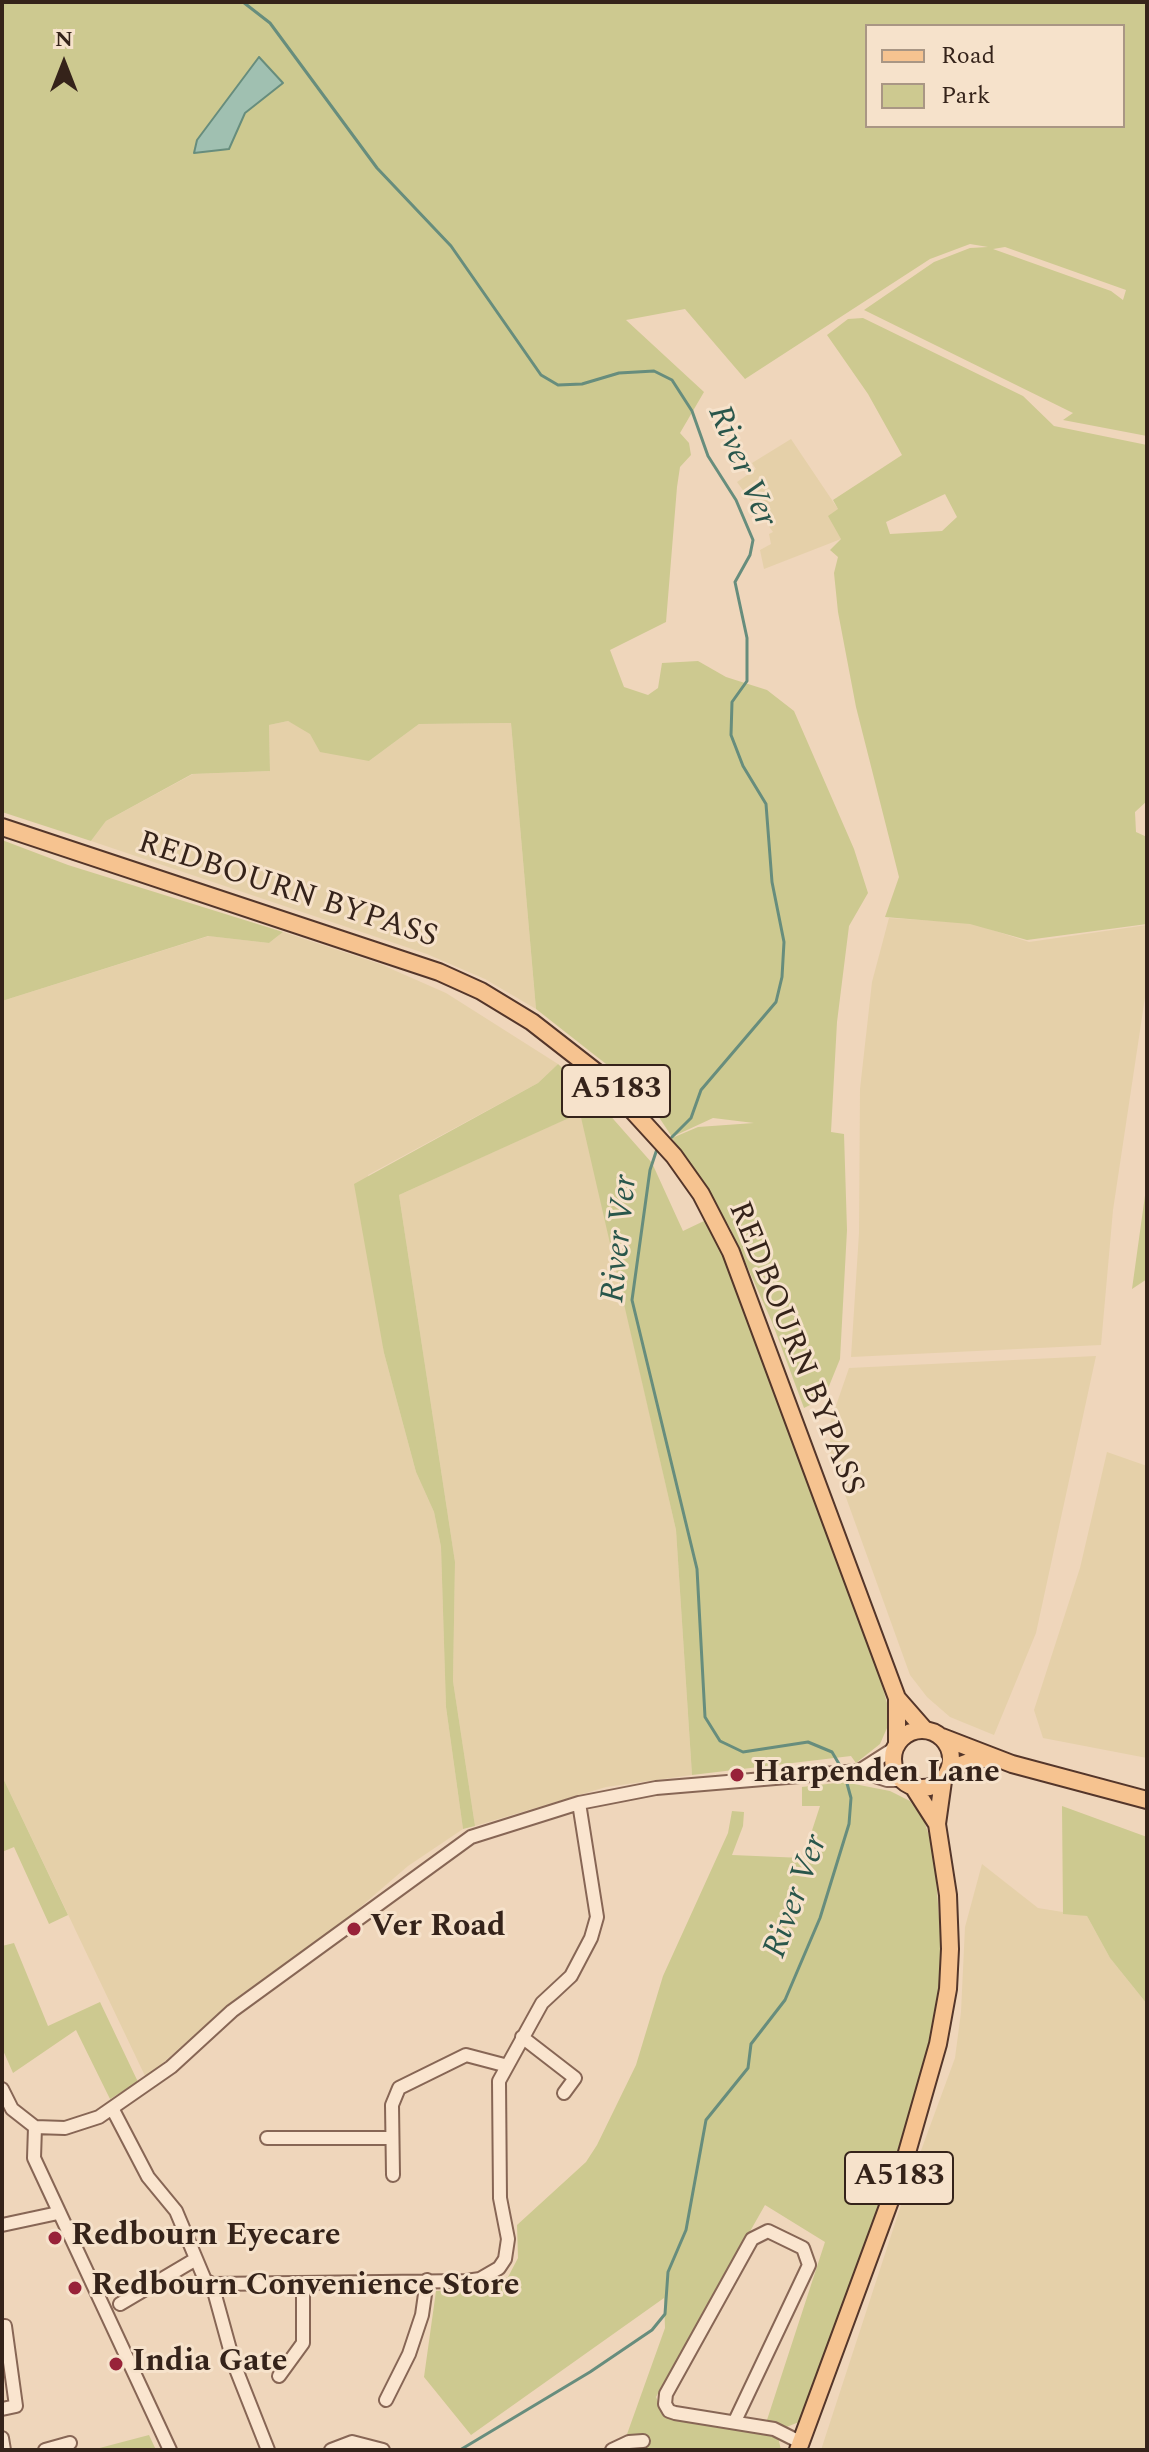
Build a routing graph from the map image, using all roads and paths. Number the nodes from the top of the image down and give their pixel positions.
1 (2, 827) edge
2 (897, 1698) junction
3 (925, 1730) junction
4 (942, 1737) junction
5 (896, 1746) junction
6 (995, 1758) junction
7 (854, 1772) junction
8 (947, 1775) junction
9 (907, 1784) junction
10 (1147, 1800) edge
11 (579, 1803) junction
12 (937, 1824) junction
13 (522, 2037) junction
14 (504, 2065) junction
15 (2, 2089) edge
16 (564, 2093) dead end
17 (112, 2108) junction
18 (35, 2127) junction
19 (267, 2138) dead end
20 (392, 2138) junction
21 (393, 2175) dead end
22 (58, 2213) junction
23 (2, 2225) edge
24 (196, 2259) junction
25 (427, 2280) junction
26 (303, 2283) junction
27 (212, 2284) junction
28 (112, 2308) junction
29 (2, 2326) edge
30 (279, 2376) dead end
31 (386, 2400) dead end
32 (2, 2409) edge
33 (735, 2421) junction
34 (2, 2438) edge
35 (643, 2441) dead end
36 (70, 2443) dead end
37 (800, 2446) edge
38 (4, 2450) edge
39 (45, 2450) edge
40 (170, 2450) edge
41 (268, 2450) edge
42 (331, 2450) edge
43 (383, 2450) edge
44 (612, 2450) edge

1 - 2 main road, REDBOURN BYPASS / A5183
2 - 3 main road, REDBOURN BYPASS / A5183
2 - 5 main road, REDBOURN BYPASS / A5183
3 - 4 main road
3 - 5 main road
4 - 6 main road
4 - 8 main road
5 - 7 street
5 - 9 main road
6 - 8 main road
6 - 10 main road
7 - 9 street
7 - 11 street
8 - 9 main road
8 - 12 main road, A5183
9 - 12 main road, A5183
11 - 13 street
11 - 17 street
12 - 37 main road, A5183
13 - 14 street
13 - 16 street
14 - 20 street
14 - 25 street
15 - 18 street
17 - 18 street
17 - 24 street
18 - 22 street
19 - 20 street
20 - 21 street
22 - 23 street
22 - 28 street
24 - 27 street
24 - 28 street
25 - 26 street
25 - 31 street
26 - 27 street
26 - 30 street
27 - 41 street
28 - 40 street
29 - 32 street
33 - 33 street
33 - 37 street
34 - 38 street
35 - 44 street
36 - 39 street
42 - 43 street

